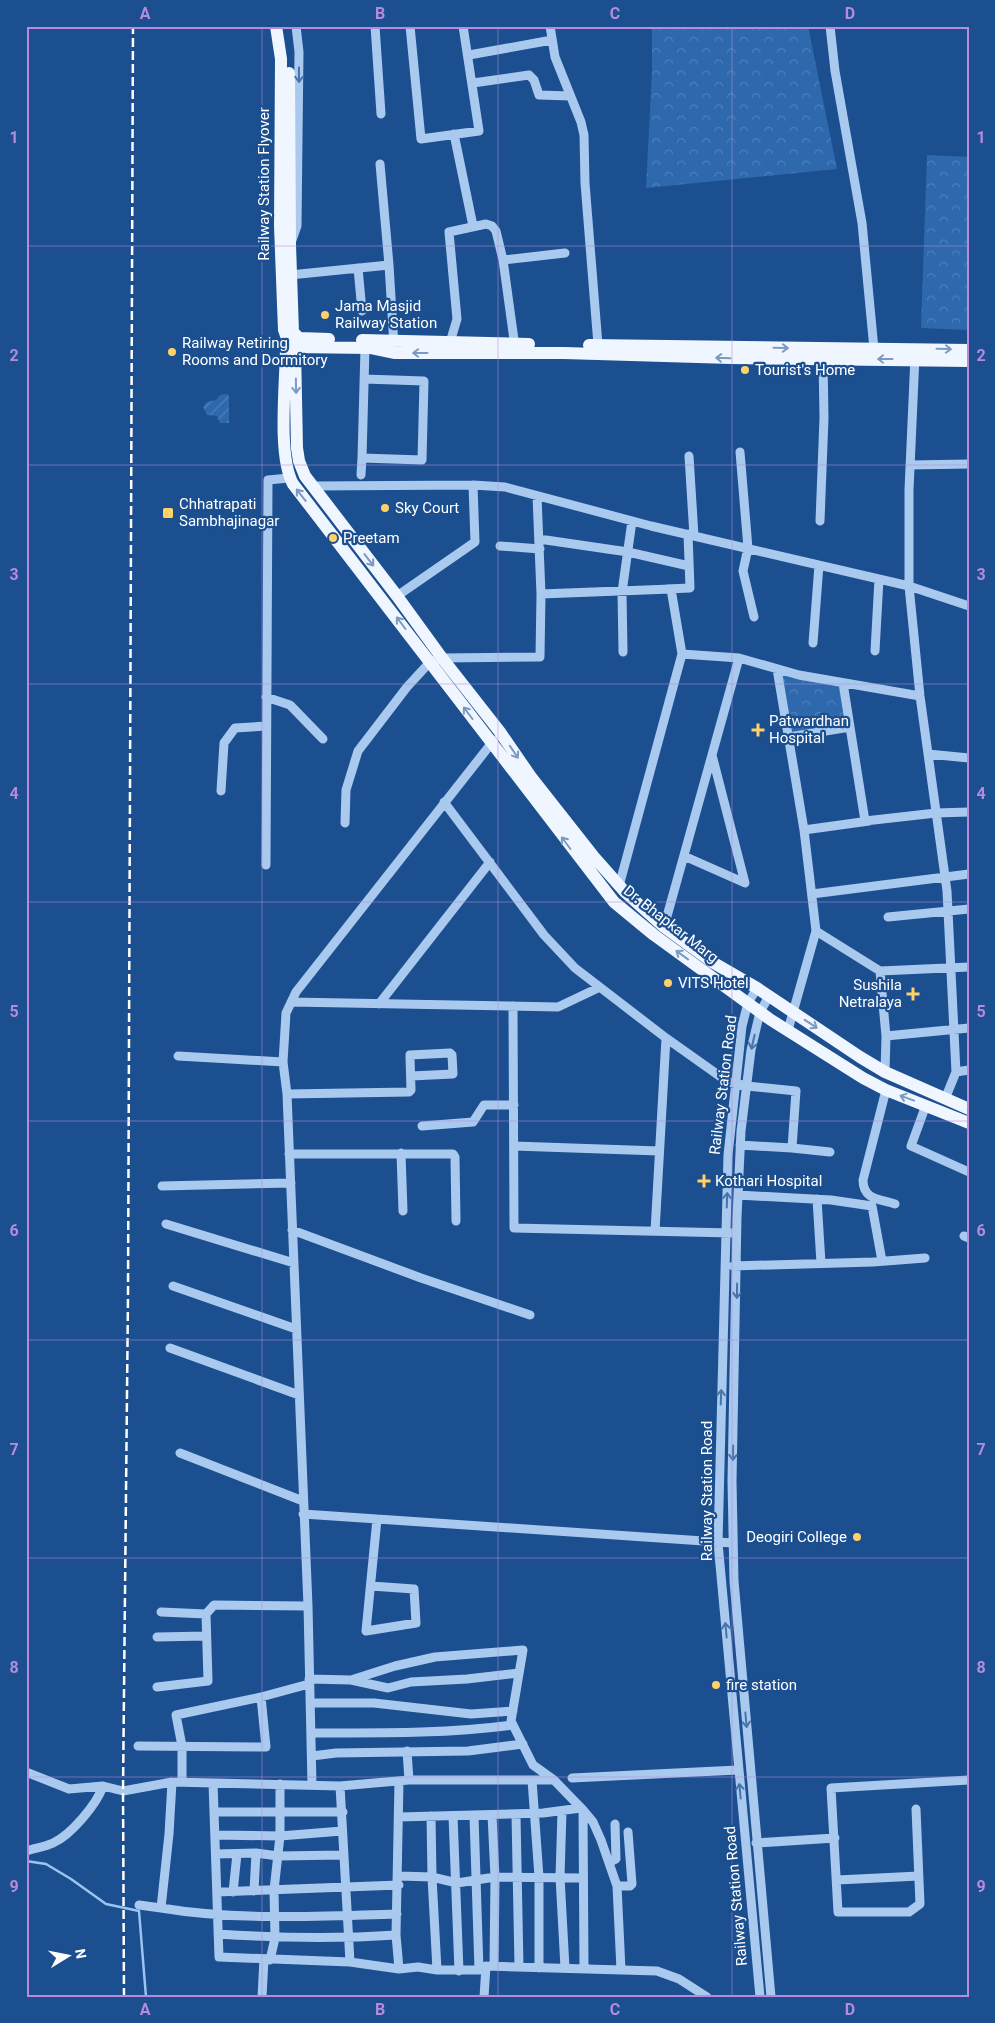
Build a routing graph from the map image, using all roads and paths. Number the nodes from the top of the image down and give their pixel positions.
1 (276, 26) edge
2 (284, 26) edge
3 (296, 26) edge
4 (375, 26) edge
5 (410, 26) edge
6 (463, 26) edge
7 (550, 26) edge
8 (830, 26) edge
9 (552, 40) junction
10 (469, 55) junction
11 (473, 82) junction
12 (570, 96) junction
13 (381, 114) dead end
14 (454, 134) junction
15 (380, 164) dead end
16 (285, 224) junction
17 (473, 226) junction
18 (290, 245) junction
19 (565, 253) dead end
20 (502, 260) junction
21 (389, 265) junction
22 (358, 268) junction
23 (290, 275) junction
24 (362, 311) dead end
25 (294, 339) junction
26 (598, 345) junction
27 (394, 347) junction
28 (449, 347) junction
29 (365, 348) junction
30 (516, 348) junction
31 (874, 349) junction
32 (969, 350) edge
33 (683, 351) junction
34 (802, 353) junction
35 (915, 354) junction
36 (823, 359) junction
37 (969, 360) edge
38 (364, 379) junction
39 (740, 452) dead end
40 (689, 456) dead end
41 (362, 458) junction
42 (969, 464) edge
43 (910, 465) junction
44 (361, 475) dead end
45 (289, 478) junction
46 (473, 485) junction
47 (312, 486) junction
48 (537, 496) junction
49 (632, 520) junction
50 (820, 521) dead end
51 (691, 535) junction
52 (539, 538) junction
53 (500, 546) dead end
54 (748, 548) junction
55 (540, 549) junction
56 (628, 552) junction
57 (819, 565) junction
58 (689, 566) junction
59 (879, 579) junction
60 (909, 586) junction
61 (665, 589) junction
62 (622, 592) junction
63 (541, 594) junction
64 (397, 596) junction
65 (969, 606) edge
66 (754, 617) dead end
67 (813, 643) dead end
68 (875, 651) dead end
69 (623, 652) dead end
70 (682, 654) junction
71 (739, 658) junction
72 (436, 660) junction
73 (777, 669) junction
74 (843, 682) junction
75 (920, 696) junction
76 (266, 697) junction
77 (266, 726) junction
78 (850, 727) junction
79 (500, 732) junction
80 (788, 737) junction
81 (323, 739) dead end
82 (490, 744) junction
83 (928, 754) junction
84 (712, 755) junction
85 (969, 758) edge
86 (221, 791) dead end
87 (444, 802) junction
88 (969, 812) edge
89 (936, 813) junction
90 (874, 820) junction
91 (346, 823) dead end
92 (804, 830) junction
93 (684, 856) junction
94 (490, 862) junction
95 (266, 865) dead end
96 (969, 874) edge
97 (945, 876) junction
98 (619, 886) junction
99 (812, 894) junction
100 (969, 910) edge
101 (948, 911) junction
102 (888, 916) dead end
103 (664, 927) junction
104 (816, 931) junction
105 (969, 967) edge
106 (951, 969) junction
107 (880, 971) junction
108 (598, 988) junction
109 (757, 988) junction
110 (769, 996) junction
111 (291, 1002) junction
112 (748, 1003) junction
113 (379, 1004) junction
114 (513, 1006) junction
115 (760, 1012) junction
116 (794, 1013) junction
117 (969, 1028) edge
118 (954, 1029) junction
119 (788, 1030) junction
120 (886, 1036) junction
121 (666, 1038) junction
122 (178, 1056) dead end
123 (283, 1062) junction
124 (969, 1070) edge
125 (885, 1072) junction
126 (956, 1072) junction
127 (411, 1076) junction
128 (735, 1085) junction
129 (747, 1086) junction
130 (886, 1090) junction
131 (287, 1094) junction
132 (945, 1099) junction
133 (514, 1105) junction
134 (926, 1105) junction
135 (969, 1109) edge
136 (969, 1122) edge
137 (422, 1126) dead end
138 (740, 1145) junction
139 (514, 1146) junction
140 (792, 1148) junction
141 (659, 1151) junction
142 (830, 1152) dead end
143 (401, 1153) junction
144 (290, 1154) junction
145 (969, 1172) edge
146 (291, 1183) junction
147 (162, 1186) dead end
148 (738, 1195) junction
149 (817, 1199) junction
150 (895, 1204) dead end
151 (403, 1211) dead end
152 (456, 1221) dead end
153 (166, 1224) dead end
154 (292, 1230) junction
155 (655, 1231) junction
156 (726, 1233) junction
157 (737, 1233) junction
158 (925, 1258) dead end
159 (882, 1261) junction
160 (294, 1263) junction
161 (821, 1264) junction
162 (737, 1265) junction
163 (725, 1267) junction
164 (173, 1286) dead end
165 (530, 1315) dead end
166 (296, 1329) junction
167 (170, 1348) dead end
168 (299, 1395) junction
169 (180, 1453) dead end
170 (303, 1501) junction
171 (304, 1514) junction
172 (377, 1519) junction
173 (718, 1543) junction
174 (733, 1543) junction
175 (371, 1586) junction
176 (308, 1606) junction
177 (161, 1612) dead end
178 (206, 1614) junction
179 (206, 1636) junction
180 (157, 1637) dead end
181 (519, 1673) junction
182 (351, 1680) junction
183 (309, 1682) junction
184 (157, 1687) dead end
185 (260, 1697) junction
186 (310, 1703) junction
187 (513, 1710) junction
188 (513, 1725) junction
189 (311, 1733) junction
190 (523, 1744) junction
191 (138, 1746) dead end
192 (182, 1746) junction
193 (407, 1751) junction
194 (312, 1756) junction
195 (738, 1770) junction
196 (26, 1772) edge
197 (572, 1778) dead end
198 (409, 1780) junction
199 (532, 1780) junction
200 (554, 1780) junction
201 (969, 1780) edge
202 (400, 1781) junction
203 (172, 1782) junction
204 (182, 1782) junction
205 (213, 1783) junction
206 (280, 1784) junction
207 (312, 1785) junction
208 (103, 1786) junction
209 (340, 1786) junction
210 (582, 1809) junction
211 (916, 1809) dead end
212 (214, 1812) junction
213 (279, 1812) junction
214 (343, 1812) junction
215 (562, 1812) junction
216 (536, 1814) junction
217 (492, 1815) junction
218 (516, 1815) junction
219 (431, 1816) junction
220 (453, 1816) junction
221 (474, 1816) junction
222 (399, 1817) junction
223 (615, 1824) dead end
224 (342, 1831) junction
225 (628, 1832) dead end
226 (216, 1835) junction
227 (280, 1836) junction
228 (835, 1838) junction
229 (756, 1843) junction
230 (26, 1851) edge
231 (256, 1853) junction
232 (216, 1854) junction
233 (237, 1854) junction
234 (343, 1855) junction
235 (278, 1856) junction
236 (610, 1862) junction
237 (432, 1876) junction
238 (919, 1876) junction
239 (495, 1877) junction
240 (517, 1877) junction
241 (539, 1877) junction
242 (560, 1877) junction
243 (583, 1878) junction
244 (399, 1880) junction
245 (837, 1880) junction
246 (477, 1881) junction
247 (457, 1883) junction
248 (617, 1886) junction
249 (346, 1887) junction
250 (274, 1890) junction
251 (254, 1891) junction
252 (217, 1892) junction
253 (233, 1892) junction
254 (139, 1905) dead end
255 (161, 1908) junction
256 (397, 1914) junction
257 (218, 1915) junction
258 (348, 1916) junction
259 (276, 1917) junction
260 (218, 1934) junction
261 (396, 1936) junction
262 (275, 1938) junction
263 (348, 1938) junction
264 (267, 1960) junction
265 (350, 1962) junction
266 (486, 1967) junction
267 (519, 1967) junction
268 (539, 1968) junction
269 (565, 1968) junction
270 (398, 1969) junction
271 (584, 1969) junction
272 (437, 1970) junction
273 (620, 1970) junction
274 (459, 1971) junction
275 (262, 1997) edge
276 (484, 1997) edge
277 (707, 1997) edge
278 (760, 1997) edge
279 (771, 1997) edge

1 - 16 main road, Railway Station Flyover
2 - 16 main road, Railway Station Flyover
3 -> 18 street
4 - 13 street
5 - 14 street
6 - 10 street
7 - 9 street
8 - 31 street
9 - 10 street
9 - 12 street
10 - 11 street
11 - 12 street
11 - 14 street
12 - 26 street
14 - 17 street
15 - 21 street
16 - 18 main road, Railway Station Flyover
16 - 25 main road, Railway Station Flyover
17 - 20 street
17 - 28 street
18 - 23 main road, Railway Station Flyover
19 - 20 street
20 - 30 street
21 - 22 street
21 - 27 street
22 - 23 street
22 - 24 street
23 - 25 main road, Railway Station Flyover
25 - 27 main road
25 - 29 main road
25 - 45 main road
25 -> 47 main road
26 - 30 main road
26 - 33 main road
27 - 28 main road
27 - 29 main road
28 - 30 main road
29 - 38 street
30 - 33 main road
31 - 34 main road
31 - 35 main road
35 -> 32 main road
33 - 34 main road
34 - 36 main road
35 -> 36 main road
35 - 37 main road
35 - 43 street
36 - 50 street
38 - 41 street
38 - 41 street
39 - 54 street
40 - 51 street
41 - 44 street
42 - 43 street
43 - 60 street
72 -> 45 main road
45 - 76 street
46 - 47 street
46 - 48 street
46 - 64 street
47 -> 64 main road
48 - 49 street
48 - 52 street
49 - 51 street
49 - 56 street
51 - 54 street
51 - 58 street
52 - 55 street
52 - 56 street
53 - 55 street
54 - 57 street
54 - 66 street
55 - 63 street
56 - 58 street
56 - 62 street
57 - 59 street
57 - 67 street
58 - 61 street
59 - 60 street
59 - 68 street
60 - 65 street
60 - 75 street
61 - 62 street
61 - 70 street
62 - 63 street
62 - 69 street
63 - 72 street
64 - 72 main road
70 - 71 street
70 - 98 street
71 - 73 street
71 - 84 street
72 - 79 main road, Dr. Bhapkar Marg
82 -> 72 main road, Dr. Bhapkar Marg
72 - 91 street
73 - 74 street
73 - 80 street
74 - 75 street
74 - 78 street
75 - 83 street
76 - 77 street
76 - 81 street
77 - 86 street
77 - 95 street
78 - 80 street
78 - 90 street
79 - 82 street
79 -> 98 main road, Dr. Bhapkar Marg
80 - 92 street
82 - 87 street
112 -> 82 main road, Dr. Bhapkar Marg
83 - 85 street
83 - 89 street
84 - 93 street
84 - 93 street
87 - 94 street
87 - 111 street
88 - 89 street
89 - 90 street
89 - 97 street
90 - 92 street
92 - 99 street
93 - 103 street
94 - 108 street
94 - 113 street
96 - 97 street
97 - 99 street
97 - 101 street
98 - 103 main road, Dr. Bhapkar Marg
99 - 104 street
100 - 101 street
101 - 102 street
101 - 106 street
103 - 109 main road, Dr. Bhapkar Marg
104 - 107 street
104 - 116 street
105 - 106 street
106 - 107 street
106 - 118 street
107 - 120 street
108 - 114 street
108 - 121 street
109 - 110 main road, Dr. Bhapkar Marg
109 - 112 street, Railway Station Road
110 - 115 street, Railway Station Road
110 - 116 main road, Dr. Bhapkar Marg
111 - 113 street
111 - 123 street
112 - 115 main road, Dr. Bhapkar Marg
112 - 128 street, Railway Station Road
113 - 114 street
114 - 133 street
115 - 119 main road, Dr. Bhapkar Marg
115 -> 129 street, Railway Station Road
116 - 119 street
116 -> 125 main road, Dr. Bhapkar Marg
117 - 118 street
118 - 120 street
118 - 126 street
119 - 130 main road, Dr. Bhapkar Marg
120 - 125 street
121 - 128 street
121 - 141 street
122 - 123 street
123 - 131 street
124 - 126 street
125 - 132 main road, Dr. Bhapkar Marg
126 - 132 street
127 - 127 street
127 - 131 street
128 - 129 street
156 -> 128 street, Railway Station Road
129 - 138 street, Railway Station Road
129 - 140 street
134 -> 130 main road, Dr. Bhapkar Marg
130 - 150 street
131 - 144 street
132 - 135 main road, Dr. Bhapkar Marg
133 - 137 street
133 - 139 street
134 - 136 main road, Dr. Bhapkar Marg
134 - 145 street
138 - 140 street
138 - 148 street, Railway Station Road
139 - 141 street
139 - 155 street
140 - 142 street
141 - 155 street
143 - 144 street
143 - 151 street
143 - 152 street
144 - 146 street
146 - 147 street
146 - 154 street
148 - 149 street
148 - 157 street, Railway Station Road
149 - 159 street
149 - 161 street
153 - 160 street
154 - 160 street
154 - 165 street
155 - 156 street
156 - 157 street
156 - 163 street, Railway Station Road
157 - 162 street, Railway Station Road
158 - 159 street
159 - 161 street
160 - 166 street
161 - 162 street
162 - 163 street
162 -> 174 street, Railway Station Road
173 -> 163 street, Railway Station Road
164 - 166 street
166 - 168 street
167 - 168 street
168 - 170 street
169 - 170 street
170 - 171 street
171 - 172 street
171 - 176 street
172 - 173 street
172 - 175 street
173 - 174 street
195 -> 173 street, Railway Station Road
174 -> 229 street, Railway Station Road
175 - 175 street
176 - 178 street
176 - 183 street
177 - 178 street
178 - 179 street
179 - 180 street
179 - 184 street
181 - 182 street
181 - 182 street
181 - 187 street
182 - 183 street
183 - 185 street
183 - 186 street
185 - 192 street
185 - 192 street
186 - 187 street
186 - 189 street
187 - 188 street
188 - 189 street
188 - 190 street
189 - 194 street
190 - 193 street
190 - 200 street
191 - 192 street
192 - 204 street
193 - 194 street
193 - 198 street
194 - 207 street
195 - 197 street
278 -> 195 street, Railway Station Road
196 - 208 street
198 - 199 street
198 - 202 street
199 - 200 street
199 - 216 street
200 - 210 street
201 - 228 street
202 - 209 street
202 - 222 street
203 - 204 street
203 - 208 street
203 - 255 street
204 - 205 street
205 - 206 street
205 - 212 street
206 - 207 street
206 - 213 street
207 - 209 street
208 - 230 street
209 - 214 street
210 - 215 street
210 - 236 street
210 - 243 street
211 - 238 street
212 - 213 street
212 - 226 street
213 - 214 street
213 - 227 street
214 - 224 street
215 - 216 street
215 - 242 street
216 - 218 street
216 - 241 street
217 - 218 street
217 - 221 street
217 - 239 street
218 - 240 street
219 - 220 street
219 - 222 street
219 - 237 street
220 - 221 street
220 - 247 street
221 - 246 street
222 - 244 street
223 - 236 street
224 - 227 street
224 - 234 street
225 - 248 street
226 - 227 street
226 - 232 street
227 - 235 street
228 - 229 street
228 - 245 street
229 - 279 street, Railway Station Road
231 - 233 street
231 - 235 street
231 - 251 street
232 - 233 street
232 - 252 street
233 - 253 street
234 - 235 street
234 - 249 street
235 - 250 street
236 - 248 street
237 - 244 street
237 - 247 street
237 - 272 street
238 - 245 street
238 - 245 street
239 - 240 street
239 - 246 street
239 - 266 street
240 - 241 street
240 - 267 street
241 - 242 street
241 - 268 street
242 - 243 street
242 - 269 street
243 - 271 street
244 - 249 street
244 - 256 street
246 - 247 street
246 - 266 street
247 - 274 street
248 - 273 street
249 - 250 street
249 - 258 street
250 - 251 street
250 - 259 street
251 - 253 street
252 - 253 street
252 - 257 street
254 - 255 street
255 - 257 street
256 - 258 street
256 - 261 street
257 - 259 street
257 - 260 street
258 - 259 street
258 - 263 street
259 - 262 street
260 - 262 street
260 - 264 street
261 - 263 street
261 - 270 street
262 - 263 street
262 - 264 street
263 - 265 street
264 - 265 street
264 - 275 street
265 - 270 street
266 - 267 street
266 - 274 street
266 - 276 street
267 - 268 street
268 - 269 street
269 - 271 street
270 - 272 street
271 - 273 street
272 - 274 street
273 - 277 street

